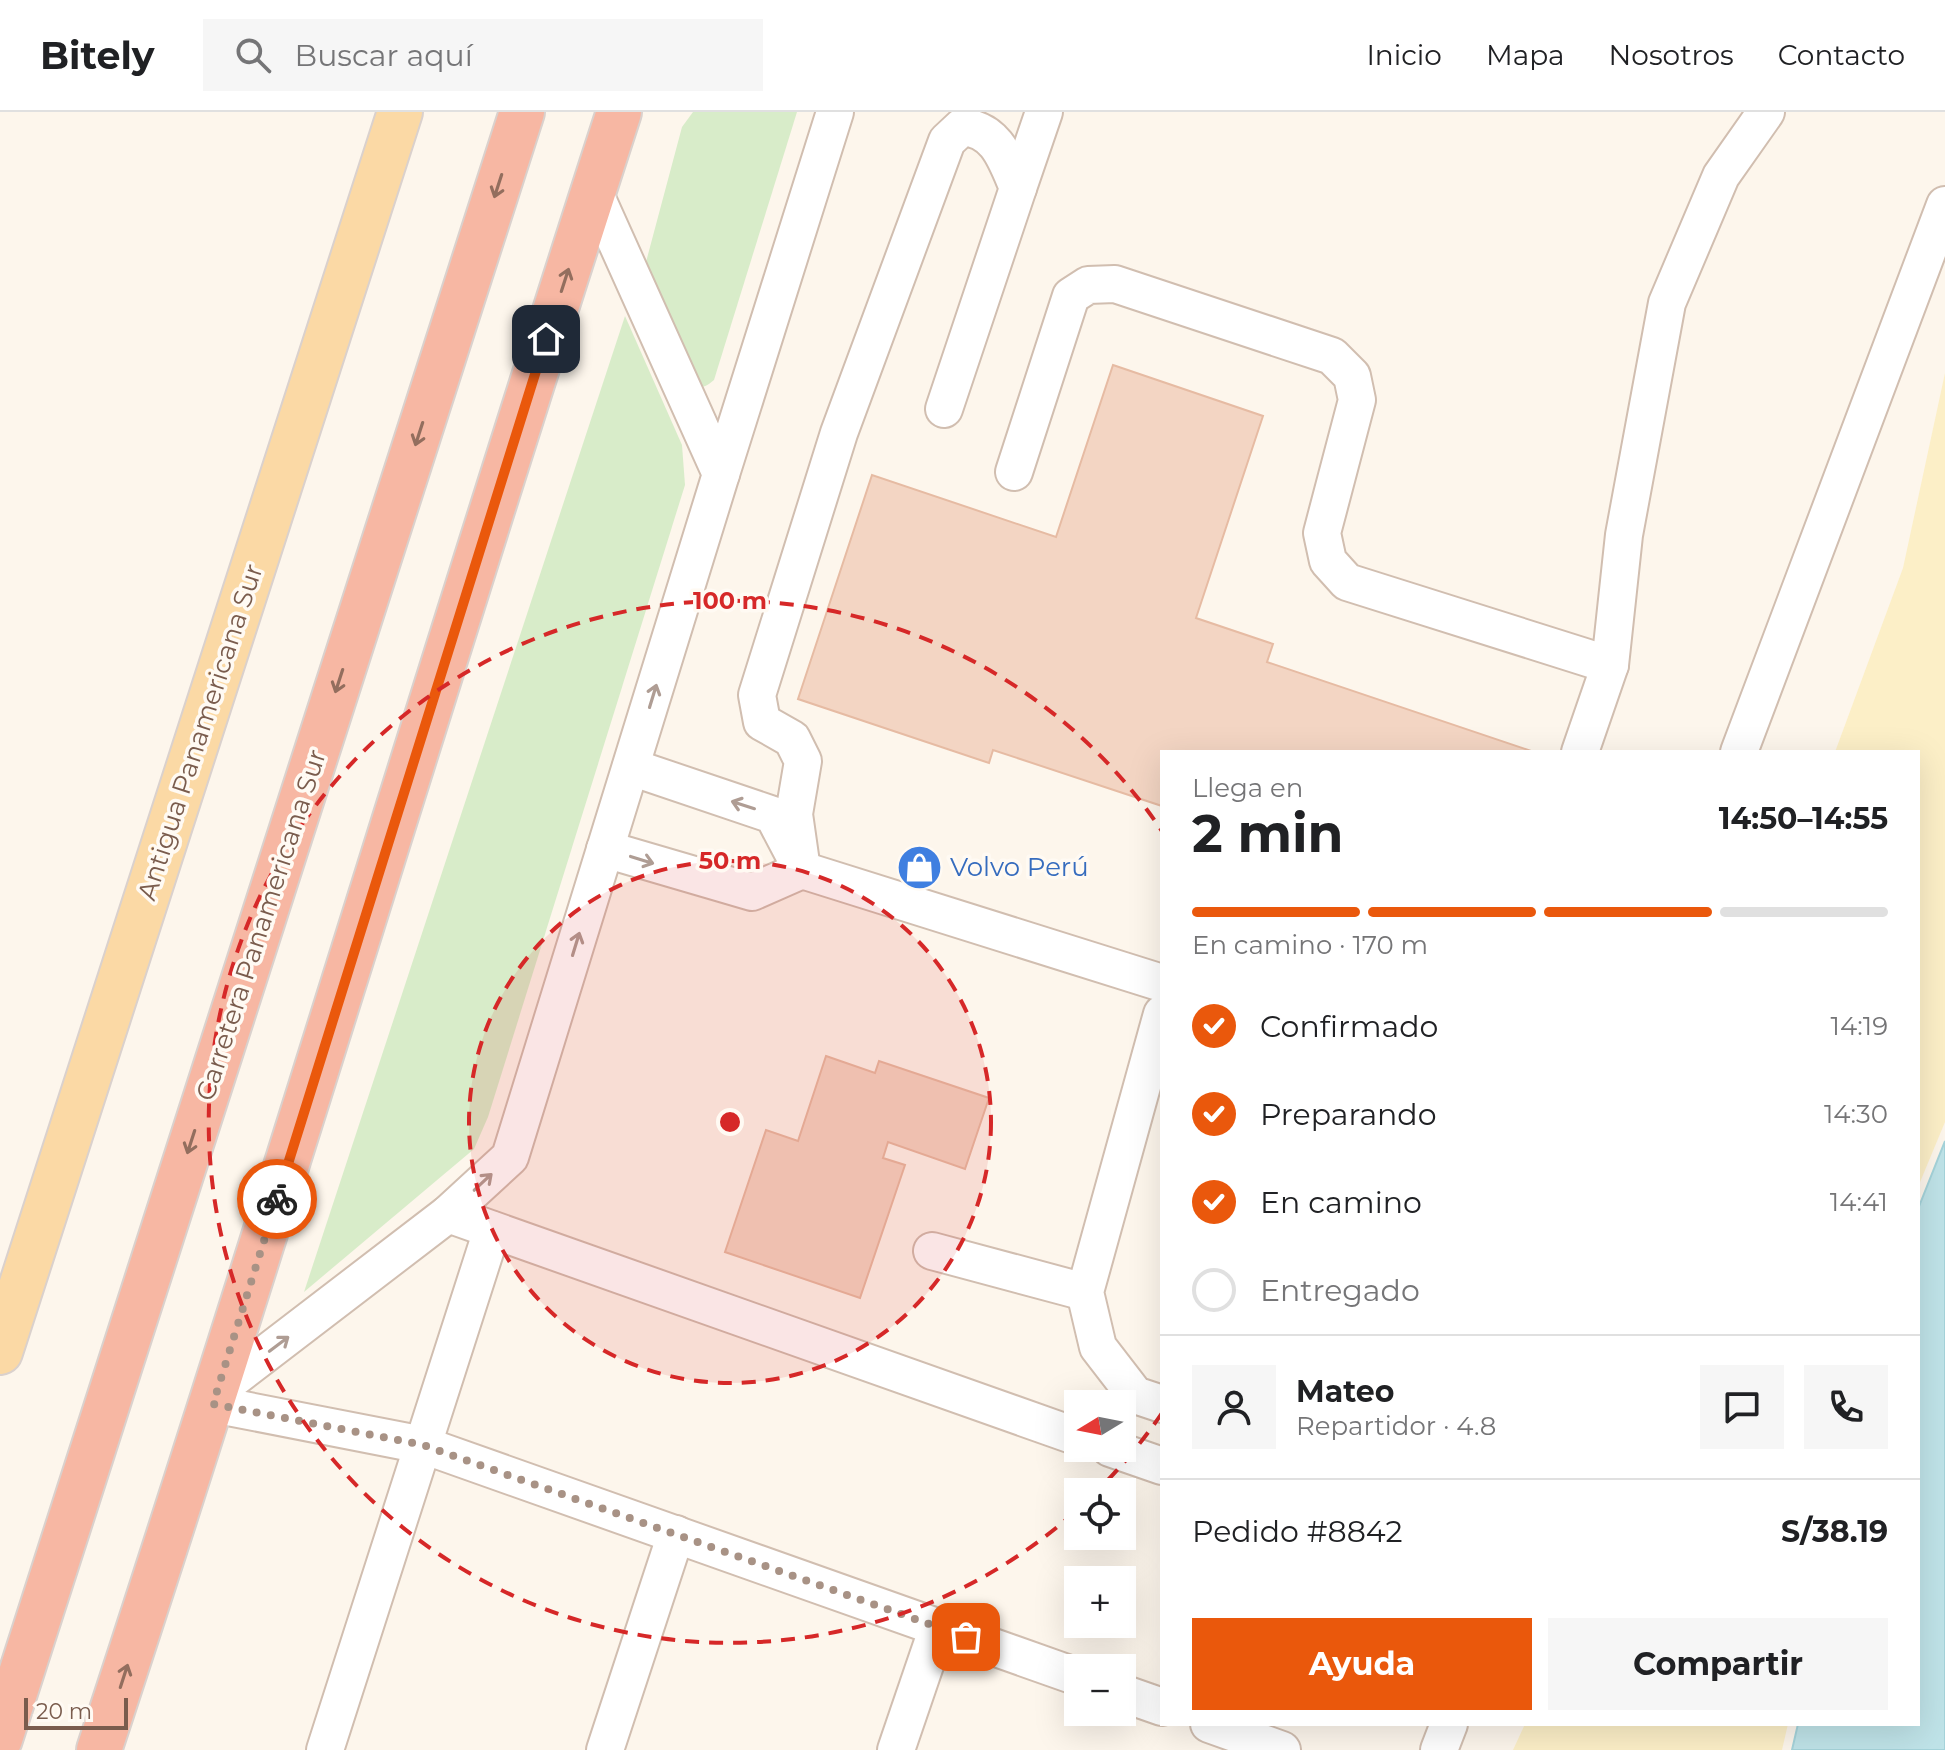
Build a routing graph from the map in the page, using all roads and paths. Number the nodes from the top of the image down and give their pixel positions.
1 (400, 112) edge
2 (522, 112) edge
3 (619, 112) edge
4 (835, 112) edge
5 (1044, 112) edge
6 (1766, 112) edge
7 (977, 120) edge
8 (1018, 188) junction
9 (593, 190) junction
10 (1945, 205) edge
11 (944, 409) dead end
12 (1014, 472) dead end
13 (721, 474) junction
14 (1610, 665) junction
15 (1581, 750) edge
16 (1740, 750) edge
17 (631, 767) junction
18 (605, 849) junction
19 (802, 870) junction
20 (1160, 982) edge
21 (1160, 1021) edge
22 (448, 1214) junction
23 (492, 1230) junction
24 (932, 1251) dead end
25 (1085, 1292) junction
26 (0, 1352) edge
27 (215, 1397) junction
28 (1160, 1403) edge
29 (1064, 1432) edge
30 (423, 1445) junction
31 (1136, 1457) edge
32 (1160, 1465) edge
33 (676, 1534) junction
34 (938, 1627) junction
35 (1064, 1672) edge
36 (1136, 1698) edge
37 (1160, 1706) edge
38 (1215, 1726) edge
39 (1448, 1726) edge
40 (0, 1739) edge
41 (99, 1750) edge
42 (325, 1750) edge
43 (605, 1750) edge
44 (896, 1750) edge
45 (1282, 1750) edge
46 (1439, 1750) edge

1 - 26 main road, Antigua Panamericana Sur
2 -> 40 highway, Carretera Panamericana Sur
3 - 9 highway
4 - 13 street
5 - 8 street
6 - 14 street
7 - 8 street
7 - 19 street
8 - 11 street
9 - 13 street
27 -> 9 highway
10 - 16 street
12 - 14 street
17 -> 13 street
14 - 15 street
17 - 18 street
19 -> 17 street
18 -> 19 street
22 -> 18 street
19 - 20 street
21 - 25 street
22 - 23 street
27 -> 22 street
23 - 29 street
23 - 30 street
24 - 25 street
25 - 28 street
27 - 30 street
41 -> 27 highway
30 - 33 street
30 - 42 street
31 - 32 street
33 - 34 street
33 - 43 street
34 - 35 street
34 - 44 street
36 - 37 street
38 - 45 street
39 - 46 street

